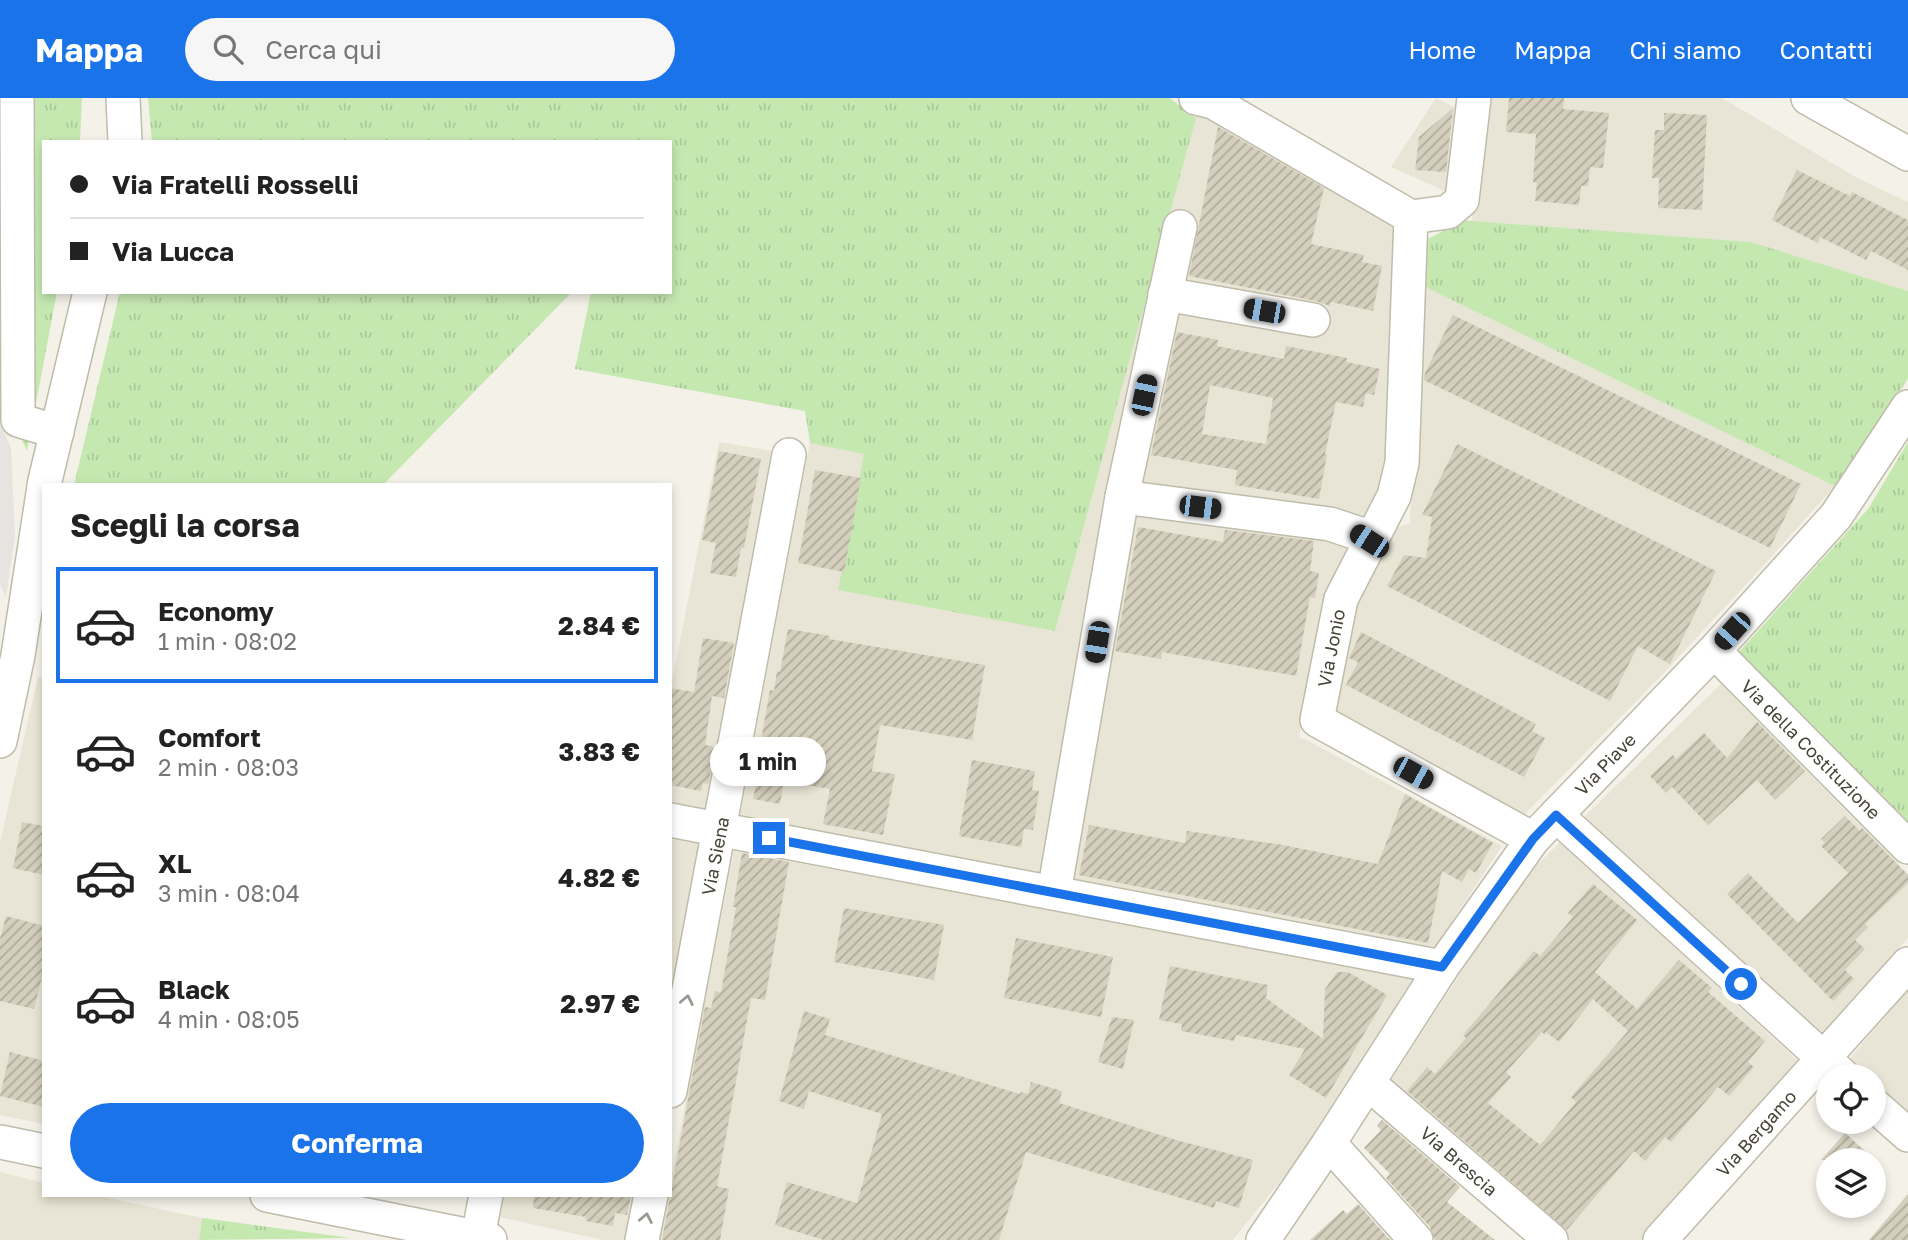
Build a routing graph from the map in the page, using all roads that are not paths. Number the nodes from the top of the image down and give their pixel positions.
1 (17, 98) edge
2 (123, 98) edge
3 (1196, 98) edge
4 (1474, 98) edge
5 (1808, 98) edge
6 (125, 140) edge
7 (1908, 153) edge
8 (1411, 217) junction
9 (1180, 227) dead end
10 (90, 294) edge
11 (1165, 294) junction
12 (1313, 320) dead end
13 (1908, 407) edge
14 (57, 432) junction
15 (789, 456) dead end
16 (45, 483) edge
17 (1122, 497) junction
18 (42, 498) edge
19 (1369, 541) junction
20 (1714, 651) junction
21 (31, 658) edge
22 (0, 741) edge
23 (1556, 815) junction
24 (672, 820) edge
25 (720, 829) junction
26 (1533, 839) junction
27 (1908, 847) edge
28 (1054, 892) junction
29 (1908, 964) edge
30 (1442, 967) junction
31 (1830, 1064) edge
32 (1835, 1064) edge
33 (672, 1081) edge
34 (1368, 1083) junction
35 (1816, 1084) edge
36 (1886, 1116) edge
37 (1908, 1135) edge
38 (0, 1142) edge
39 (1329, 1143) junction
40 (42, 1151) edge
41 (277, 1197) edge
42 (486, 1197) edge
43 (650, 1197) edge
44 (484, 1239) edge
45 (642, 1240) edge
46 (1264, 1240) edge
47 (1416, 1240) edge
48 (1551, 1240) edge
49 (1660, 1240) edge

1 - 14 street
2 - 6 street
3 - 8 street
4 - 8 street
5 - 7 street
8 - 19 street, Via Jonio
9 - 11 street
10 - 14 street
11 - 12 street
11 - 17 street
13 - 20 street, Via Piave
14 - 16 street
15 - 25 street, Via Siena
17 - 19 street
17 - 28 street
18 - 21 street
19 - 26 street, Via Jonio
20 - 23 street, Via Piave
20 - 27 street, Via della Costituzione
21 - 22 street
23 - 26 street, Via Piave
23 - 31 street
24 - 25 street
25 - 28 street
33 -> 25 street, Via Siena
26 - 30 street, Via Piave
28 - 30 street
29 - 32 street, Via Bergamo
30 - 34 street, Via Piave
34 - 39 street, Via Piave
34 - 48 street, Via Brescia
35 - 49 street, Via Bergamo
36 - 37 street
38 - 40 street
39 - 46 street, Via Piave
39 - 47 street
41 - 44 street
42 - 44 street
45 -> 43 street

